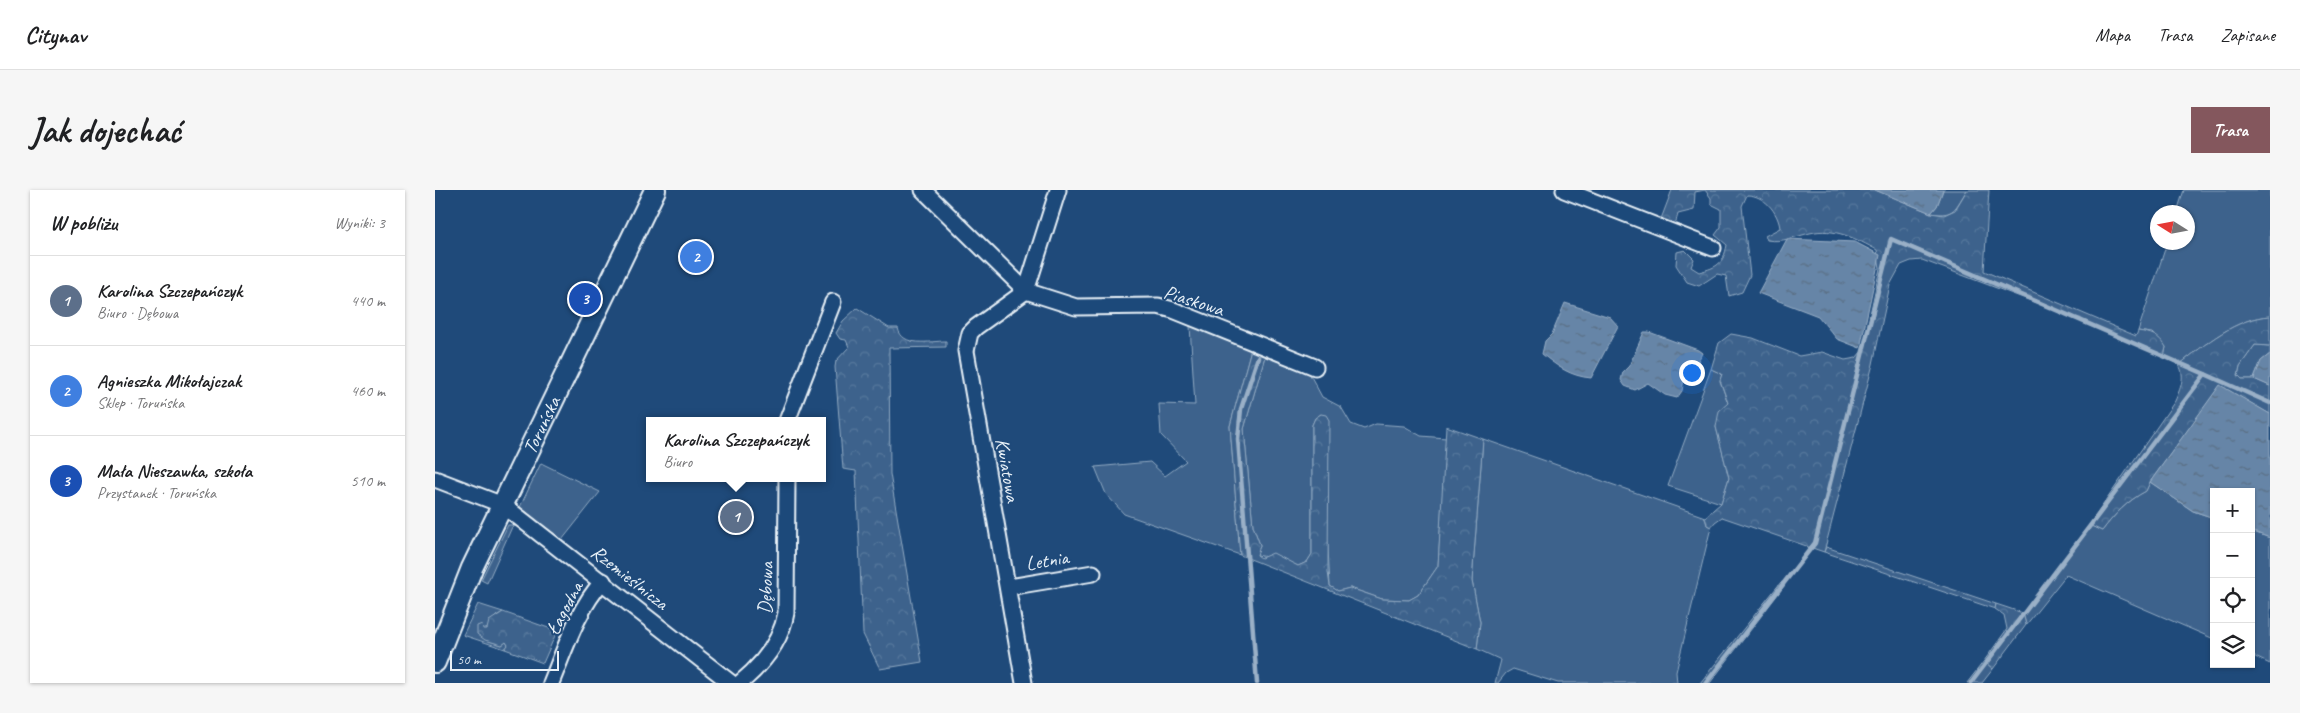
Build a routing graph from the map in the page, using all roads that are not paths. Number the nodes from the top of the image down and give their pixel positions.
1 (655, 190) edge
2 (923, 190) edge
3 (1058, 190) edge
4 (1564, 190) edge
5 (1601, 196) edge
6 (1713, 248) dead end
7 (1026, 291) junction
8 (833, 302) dead end
9 (1315, 366) dead end
10 (789, 417) edge
11 (435, 479) edge
12 (787, 482) edge
13 (503, 505) junction
14 (1093, 573) dead end
15 (603, 581) junction
16 (1009, 587) junction
17 (435, 662) edge
18 (730, 682) edge
19 (551, 683) edge
20 (1025, 683) edge

1 - 13 main road, Toruńska
2 - 7 street, Piaskowa
3 - 7 street
4 - 5 street
5 - 6 street
7 - 9 street, Piaskowa
7 - 16 street, Kwiatowa
8 - 10 street
11 - 13 street, Rzemieślnicza
12 - 18 street, Dębowa
13 - 15 street, Rzemieślnicza
13 - 17 main road, Toruńska
14 - 16 street, Letnia
15 - 18 street, Rzemieślnicza
15 - 19 street, Łagodna
16 - 20 street, Kwiatowa

